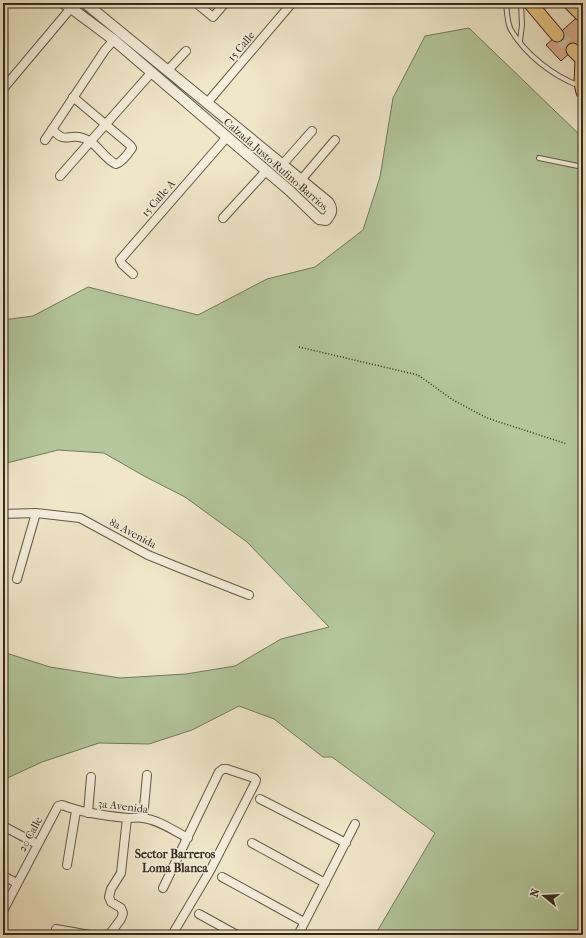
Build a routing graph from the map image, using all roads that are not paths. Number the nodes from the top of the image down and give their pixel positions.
1 (86, 3) edge
2 (196, 3) edge
3 (292, 3) edge
4 (506, 3) edge
5 (522, 3) edge
6 (530, 3) edge
7 (570, 3) edge
8 (221, 4) edge
9 (67, 6) edge
10 (581, 14) dead end
11 (556, 35) tunnel mouth
12 (114, 40) junction
13 (520, 41) junction
14 (141, 48) junction
15 (573, 50) tunnel mouth
16 (186, 51) dead end
17 (133, 57) junction
18 (583, 60) edge
19 (168, 70) junction
20 (151, 73) junction
21 (3, 88) edge
22 (582, 89) edge
23 (73, 97) junction
24 (207, 103) junction
25 (106, 123) junction
26 (52, 128) junction
27 (312, 131) dead end
28 (227, 137) junction
29 (45, 140) dead end
30 (335, 140) dead end
31 (90, 141) junction
32 (262, 147) junction
33 (539, 158) dead end
34 (252, 159) junction
35 (282, 165) junction
36 (583, 167) edge
37 (266, 171) junction
38 (60, 176) dead end
39 (301, 180) junction
40 (224, 218) dead end
41 (133, 274) dead end
42 (36, 512) junction
43 (3, 514) edge
44 (17, 579) dead end
45 (249, 595) dead end
46 (147, 775) dead end
47 (91, 777) dead end
48 (260, 799) dead end
49 (55, 809) joint
50 (76, 811) junction
51 (88, 813) junction
52 (127, 818) junction
53 (143, 818) junction
54 (355, 824) dead end
55 (3, 826) edge
56 (188, 838) junction
57 (252, 843) dead end
58 (346, 843) junction
59 (37, 844) junction
60 (67, 865) dead end
61 (3, 876) edge
62 (222, 877) dead end
63 (325, 882) junction
64 (17, 883) junction
65 (163, 888) dead end
66 (3, 911) edge
67 (199, 914) dead end
68 (304, 922) junction
69 (56, 929) dead end
70 (90, 935) edge
71 (109, 935) edge
72 (172, 935) edge
73 (237, 935) edge
74 (298, 935) edge

1 - 14 street, Calzada Justo Rufino Barrios
2 - 8 street
3 - 24 street, 15 Calle
4 - 13 lane
5 - 13 lane
6 - 11 highway
7 - 10 highway
9 - 12 street, Calzada Justo Rufino Barrios
9 - 21 street
12 - 17 street, Calzada Justo Rufino Barrios
12 - 23 street
13 - 22 lane
14 - 17 street
14 - 19 street, Calzada Justo Rufino Barrios
15 - 18 highway
16 - 19 street
17 - 20 street, Calzada Justo Rufino Barrios
18 - 22 highway
19 - 24 street, Calzada Justo Rufino Barrios
20 - 25 street
20 - 28 street, Calzada Justo Rufino Barrios
23 - 25 street
23 - 26 street
24 - 32 street, Calzada Justo Rufino Barrios
25 - 31 street
25 - 31 street
26 - 29 street
26 - 31 street
27 - 35 street
28 - 34 street, Calzada Justo Rufino Barrios
28 - 41 street, 15 Calle A
30 - 39 street
31 - 38 street
32 - 34 street
32 - 35 street, Calzada Justo Rufino Barrios
33 - 36 lane
34 - 37 street, Calzada Justo Rufino Barrios
35 - 39 street, Calzada Justo Rufino Barrios
37 - 39 street, Calzada Justo Rufino Barrios
37 - 40 street
42 - 43 street, 8a Avenida
42 - 44 street
42 - 45 street, 8a Avenida
46 - 53 street
47 - 51 street
48 - 58 street
49 - 50 street, 3a Avenida
49 - 59 street, 20 Calle
50 - 51 street, 3a Avenida
50 - 60 street
51 - 52 street, 3a Avenida
52 - 53 street, 3a Avenida
52 - 71 street
53 - 56 street, 3a Avenida
54 - 58 street
55 - 59 street
56 - 65 street
56 - 72 street
57 - 63 street
58 - 63 street
59 - 64 street, 20 Calle
61 - 64 street
62 - 68 street
63 - 68 street
64 - 66 street, 20 Calle
67 - 73 street
68 - 74 street
69 - 70 street

